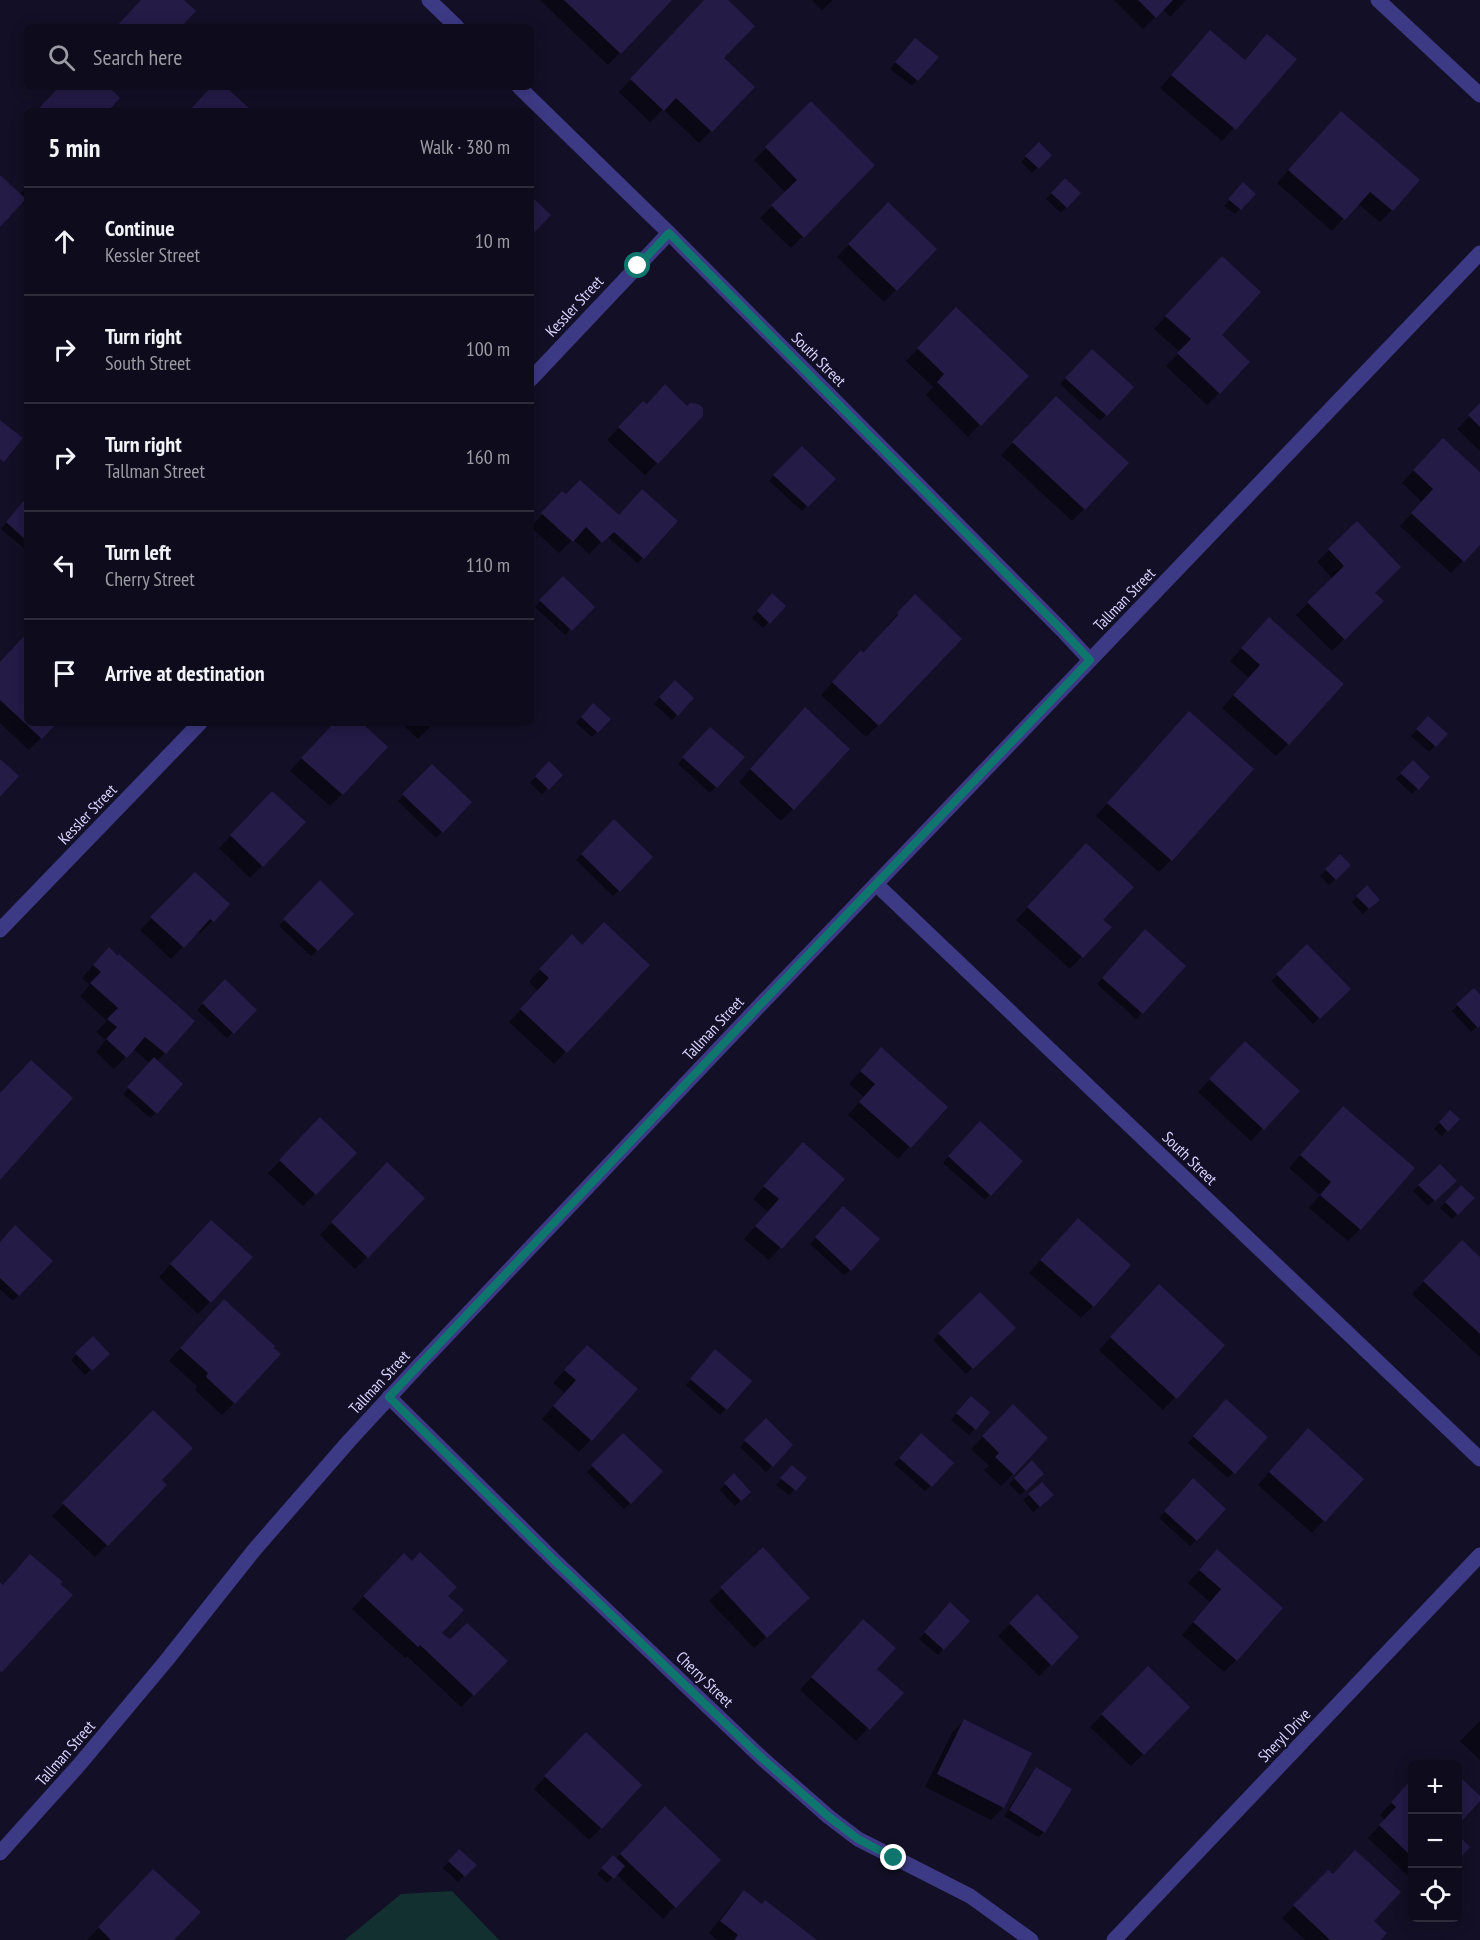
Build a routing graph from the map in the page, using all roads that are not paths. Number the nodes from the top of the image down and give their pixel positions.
1 (429, 0) edge
2 (1378, 0) edge
3 (454, 24) edge
4 (522, 90) edge
5 (1480, 95) edge
6 (669, 233) junction
7 (1480, 253) edge
8 (534, 376) edge
9 (1090, 660) junction
10 (197, 726) edge
11 (876, 884) junction
12 (0, 930) edge
13 (389, 1397) junction
14 (1480, 1459) edge
15 (1480, 1554) edge
16 (0, 1853) edge
17 (1031, 1940) edge
18 (1114, 1940) edge

1 - 3 street
2 - 5 street
4 - 6 street, South Street
6 - 8 street, Kessler Street
6 - 9 street, South Street
7 - 9 street, Tallman Street
9 - 11 street, Tallman Street
10 - 12 street, Kessler Street
11 - 13 street, Tallman Street
11 - 14 street, South Street
13 - 16 street, Tallman Street
13 - 17 street, Cherry Street
15 - 18 street, Sheryl Drive

